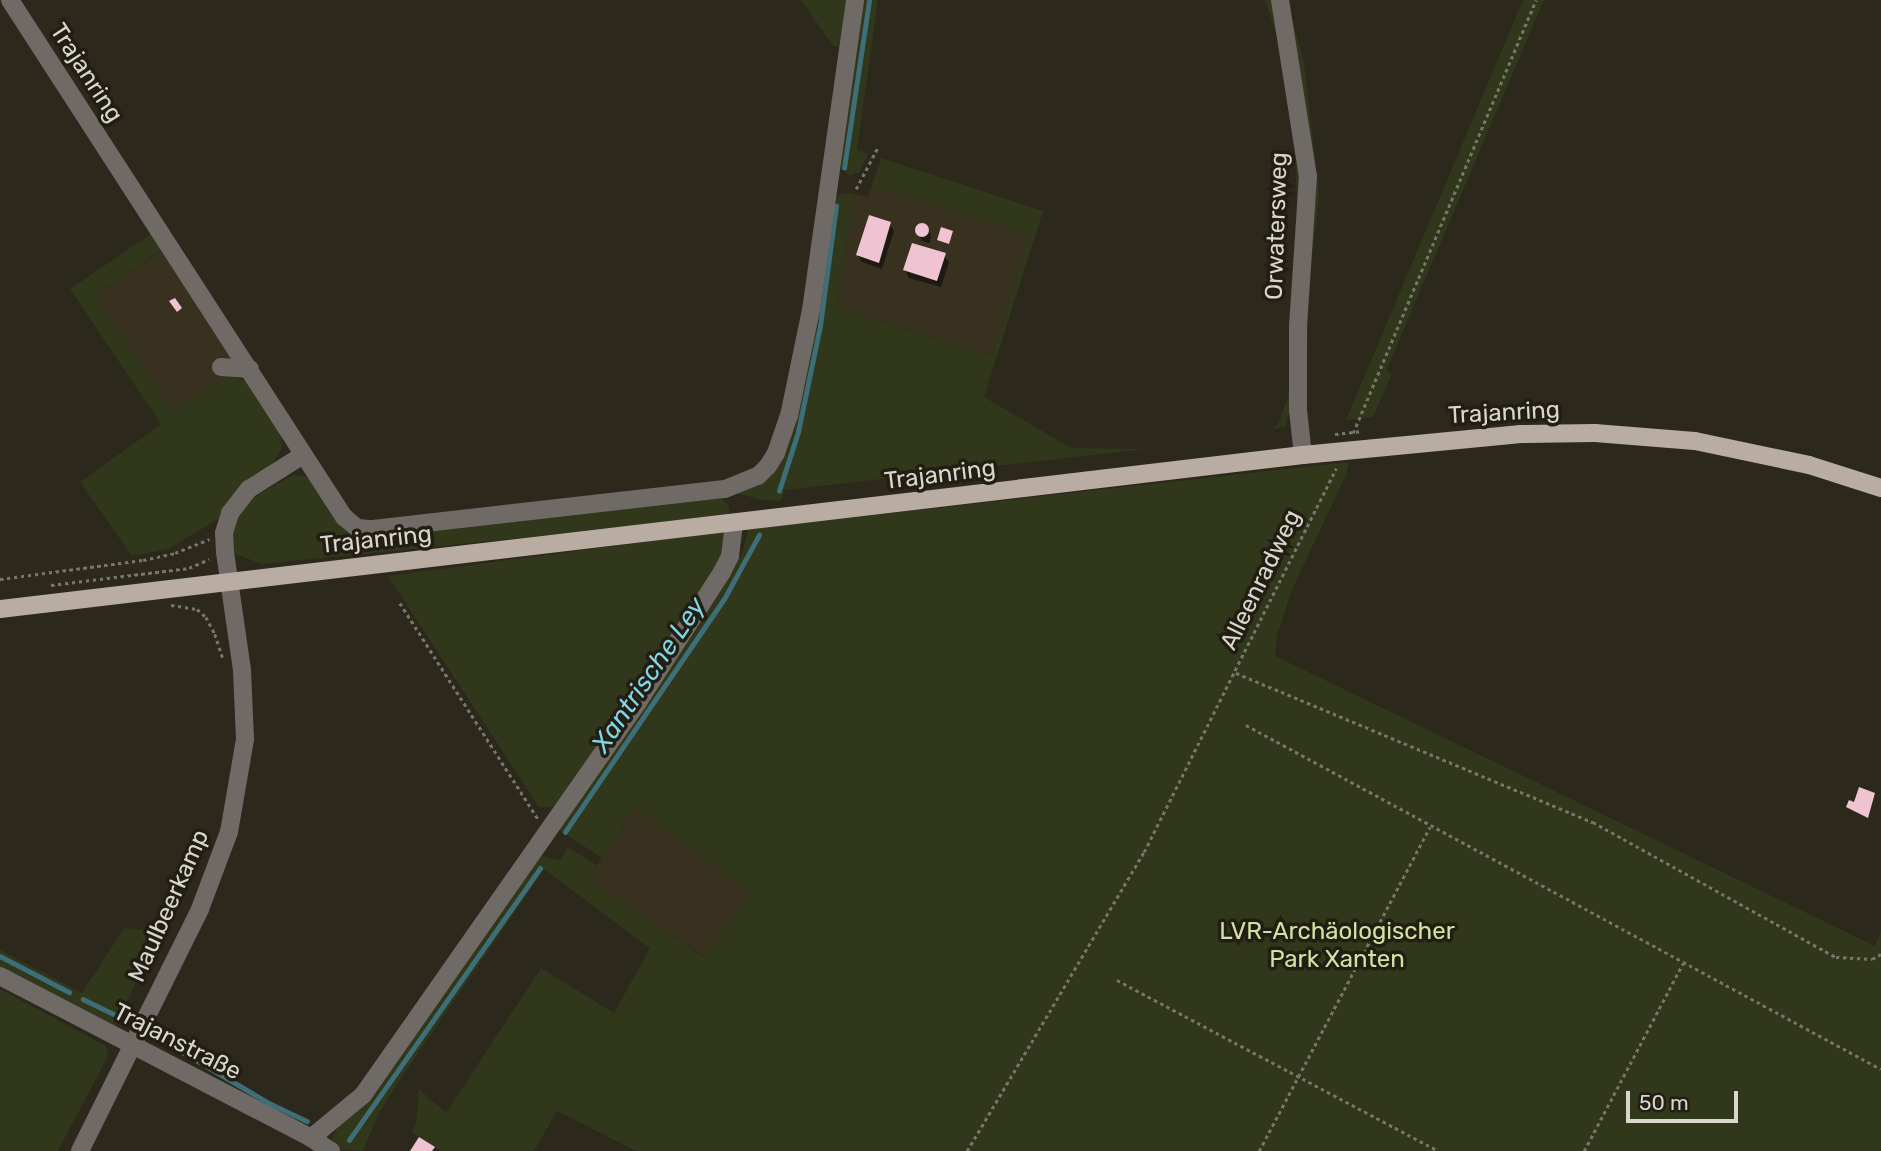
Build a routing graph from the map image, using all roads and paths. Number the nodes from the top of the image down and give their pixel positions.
1 (10, 0) edge
2 (855, 0) edge
3 (1280, 0) edge
4 (1536, 0) edge
5 (878, 147) dead end
6 (856, 188) dead end
7 (221, 367) dead end
8 (250, 369) junction
9 (1344, 451) junction
10 (303, 455) junction
11 (1303, 456) junction
12 (1881, 488) edge
13 (734, 524) junction
14 (224, 533) junction
15 (225, 552) junction
16 (0, 579) edge
17 (230, 581) junction
18 (41, 586) dead end
19 (400, 603) dead end
20 (172, 607) dead end
21 (0, 609) edge
22 (226, 668) dead end
23 (1236, 673) junction
24 (1246, 725) dead end
25 (1430, 827) junction
26 (545, 831) junction
27 (1881, 954) edge
28 (1683, 963) junction
29 (0, 976) edge
30 (1117, 980) dead end
31 (132, 1047) junction
32 (1881, 1069) edge
33 (1299, 1076) junction
34 (311, 1138) junction
35 (80, 1151) edge
36 (331, 1151) edge
37 (967, 1151) edge
38 (1259, 1151) edge
39 (1438, 1151) edge
40 (1584, 1151) edge

1 - 8 street, Trajanring
2 - 10 street, Trajanring
3 - 11 street, Orwatersweg
4 - 9 path, Alleenradweg
5 - 6 path
7 - 8 street
8 - 10 street, Trajanring
9 - 11 main road, Trajanring
9 - 12 main road, Trajanring
9 - 23 path, Alleenradweg
10 - 14 street
11 - 13 main road, Trajanring
13 - 17 main road, Trajanring
13 - 26 street
14 - 15 street, Maulbeerkamp
14 - 16 path
15 - 17 street, Maulbeerkamp
15 - 18 path
17 - 21 main road, Trajanring
17 - 31 street, Maulbeerkamp
19 - 26 path
20 - 22 path
23 - 27 path
23 - 37 path, Alleenradweg
24 - 25 path
25 - 28 path
25 - 33 path
26 - 34 street
28 - 32 path
28 - 40 path
29 - 31 street, Trajanstraße
30 - 33 path
31 - 34 street, Trajanstraße
31 - 35 street, Maulbeerkamp
33 - 38 path
33 - 39 path
34 - 36 street, Trajanstraße

